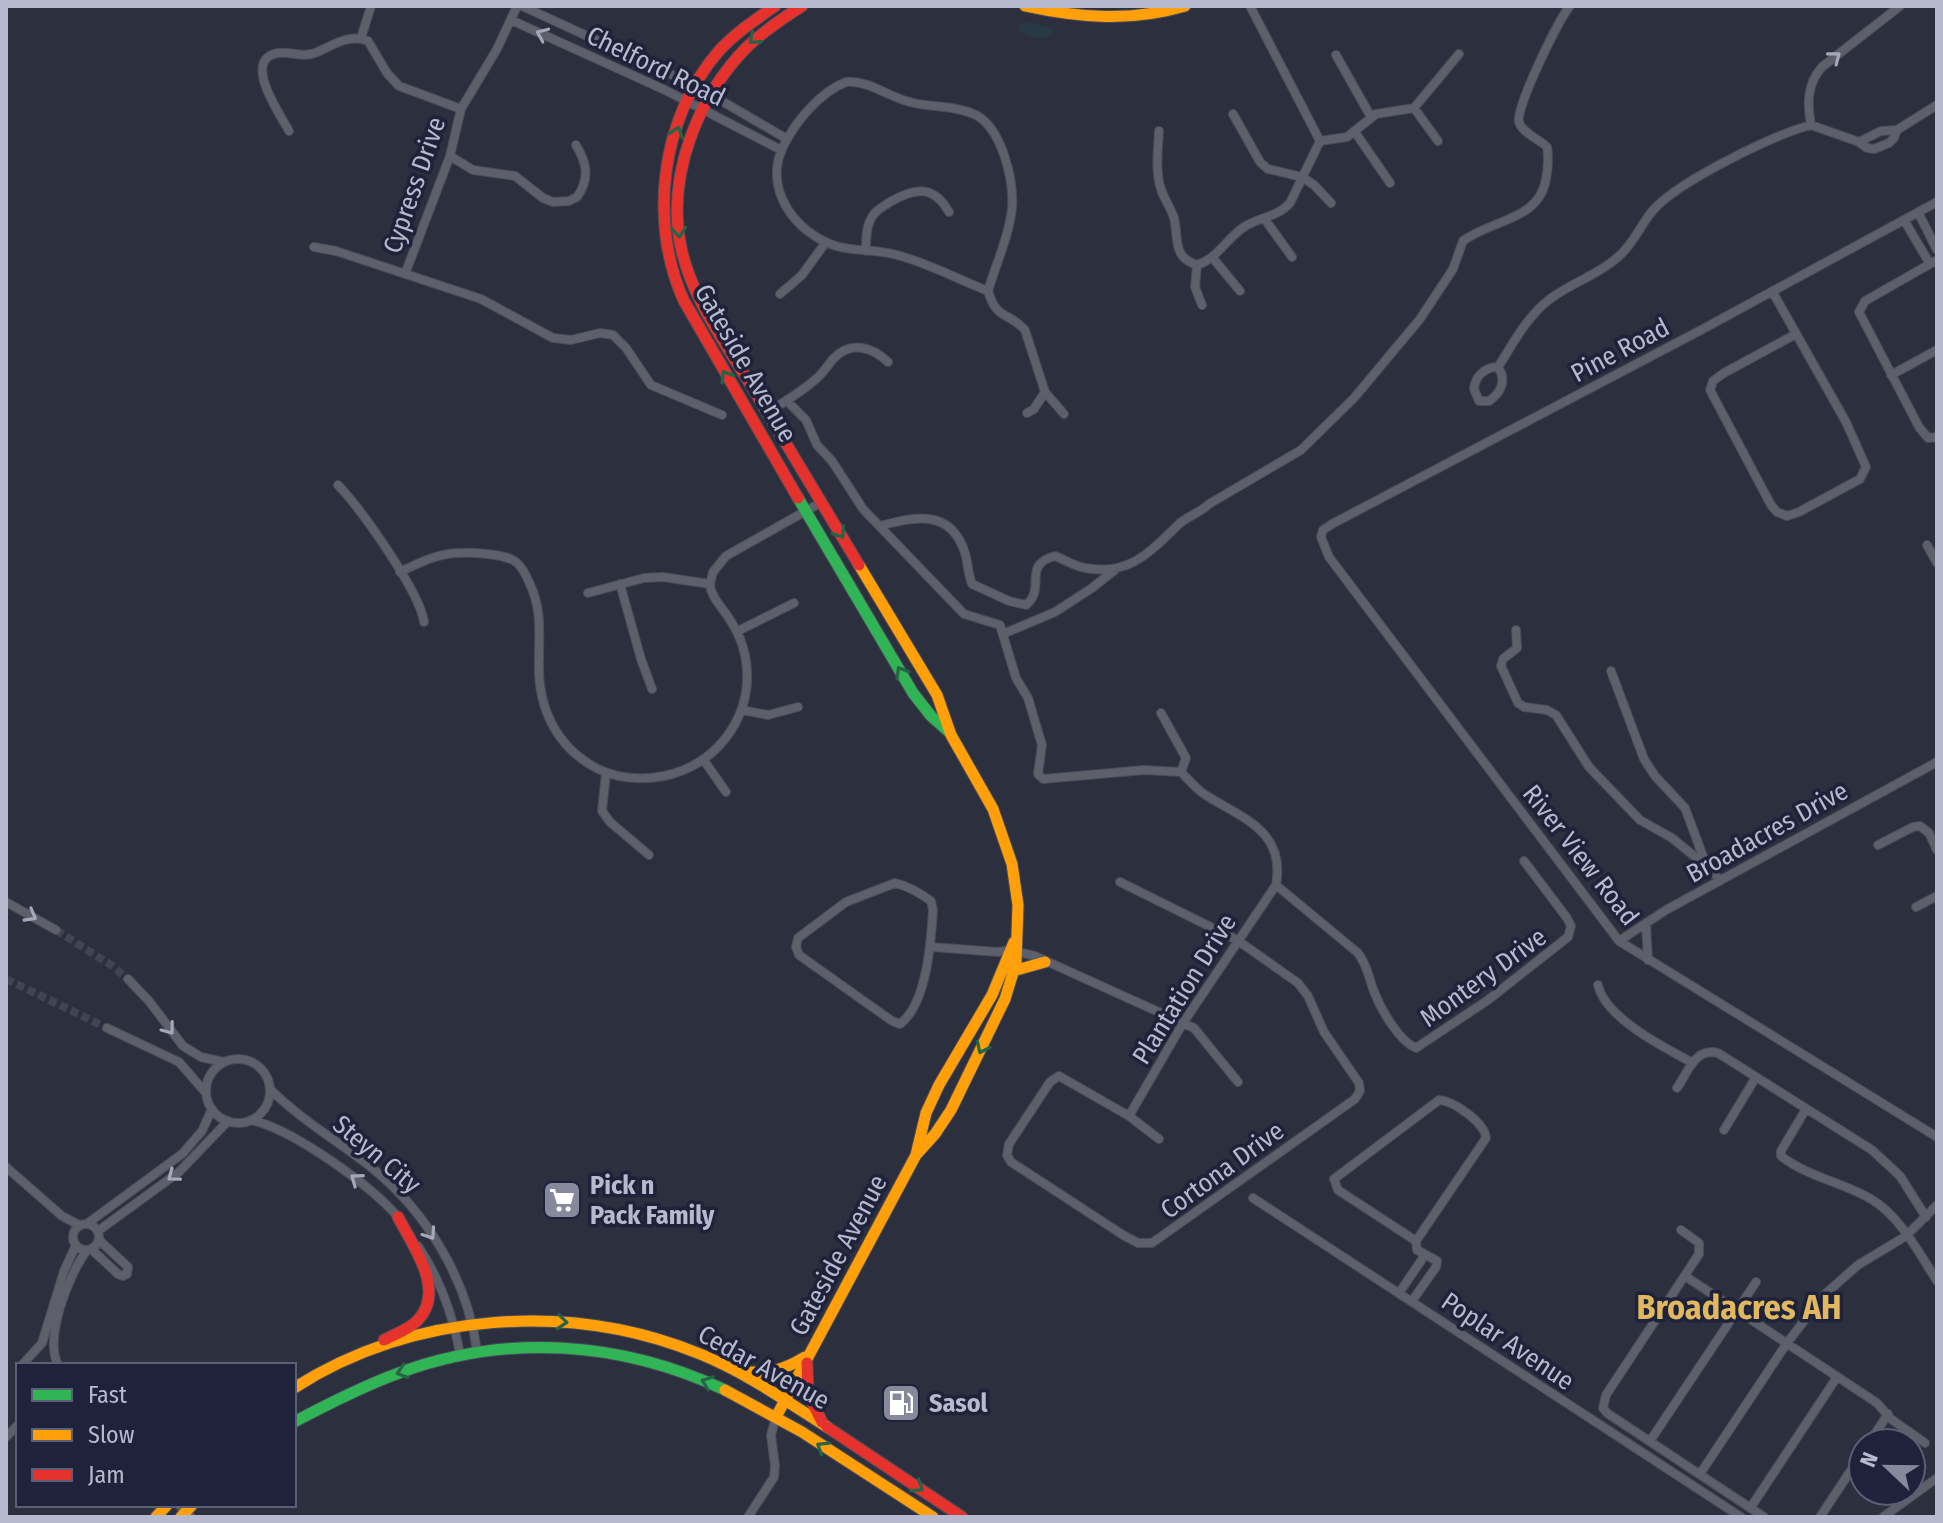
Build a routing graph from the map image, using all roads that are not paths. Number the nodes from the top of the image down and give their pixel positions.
1 (371, 6) edge
2 (519, 6) edge
3 (775, 6) edge
4 (802, 6) edge
5 (1025, 6) edge
6 (1185, 6) edge
7 (1250, 6) edge
8 (1570, 6) edge
9 (1900, 6) edge
10 (511, 20) junction
11 (361, 38) junction
12 (1459, 54) dead end
13 (1336, 55) dead end
14 (696, 86) junction
15 (712, 95) junction
16 (688, 104) junction
17 (1937, 105) edge
18 (1414, 108) junction
19 (461, 109) junction
20 (733, 109) junction
21 (703, 112) junction
22 (1233, 114) dead end
23 (1371, 117) junction
24 (726, 122) junction
25 (1811, 125) junction
26 (1897, 130) junction
27 (289, 131) dead end
28 (1159, 131) dead end
29 (1355, 132) junction
30 (787, 139) junction
31 (1320, 141) junction
32 (1438, 141) dead end
33 (1859, 142) junction
34 (576, 145) dead end
35 (781, 150) junction
36 (450, 156) junction
37 (1302, 177) junction
38 (1390, 183) dead end
39 (1937, 202) edge
40 (1331, 203) dead end
41 (949, 212) dead end
42 (1918, 212) junction
43 (1264, 218) junction
44 (1904, 220) junction
45 (826, 242) junction
46 (314, 247) dead end
47 (1937, 250) edge
48 (866, 251) junction
49 (1212, 257) junction
50 (1292, 257) dead end
51 (1934, 262) edge
52 (1197, 265) junction
53 (405, 274) junction
54 (988, 291) junction
55 (1240, 291) dead end
56 (1772, 291) junction
57 (780, 294) dead end
58 (1202, 305) dead end
59 (1796, 334) junction
60 (1937, 350) edge
61 (888, 362) dead end
62 (1498, 367) junction
63 (1891, 375) junction
64 (1045, 392) junction
65 (787, 401) junction
66 (1027, 413) dead end
67 (766, 414) junction
68 (1064, 414) dead end
69 (722, 415) dead end
70 (1937, 437) edge
71 (338, 485) dead end
72 (820, 503) junction
73 (807, 511) junction
74 (880, 526) junction
75 (1322, 533) joint
76 (1927, 545) dead end
77 (1937, 563) edge
78 (1117, 568) junction
79 (400, 572) junction
80 (620, 584) junction
81 (710, 584) junction
82 (588, 593) dead end
83 (794, 603) dead end
84 (424, 622) dead end
85 (1516, 630) dead end
86 (738, 631) junction
87 (1003, 634) junction
88 (1611, 671) dead end
89 (652, 689) dead end
90 (798, 707) dead end
91 (742, 710) junction
92 (1161, 713) dead end
93 (949, 732) junction
94 (703, 759) junction
95 (1937, 762) edge
96 (1181, 772) junction
97 (606, 773) junction
98 (726, 792) dead end
99 (1878, 845) dead end
100 (1937, 850) edge
101 (649, 855) dead end
102 (1524, 861) dead end
103 (1709, 868) junction
104 (1720, 881) junction
105 (1120, 882) dead end
106 (1276, 885) junction
107 (1937, 896) edge
108 (6, 902) edge
109 (1916, 907) dead end
110 (1646, 924) junction
111 (56, 930) tunnel mouth
112 (1237, 940) junction
113 (1619, 941) junction
114 (1015, 946) junction
115 (931, 947) junction
116 (1648, 960) junction
117 (1045, 962) junction
118 (1013, 971) junction
119 (128, 979) tunnel mouth
120 (1598, 985) dead end
121 (1183, 1023) junction
122 (107, 1028) tunnel mouth
123 (223, 1062) junction
124 (1693, 1063) junction
125 (1756, 1077) junction
126 (1238, 1082) dead end
127 (1677, 1088) dead end
128 (270, 1089) junction
129 (206, 1094) junction
130 (212, 1109) junction
131 (1806, 1109) junction
132 (1129, 1116) junction
133 (251, 1120) junction
134 (228, 1121) junction
135 (1724, 1130) dead end
136 (1937, 1137) edge
137 (1159, 1139) dead end
138 (916, 1155) junction
139 (6, 1167) edge
140 (1253, 1198) dead end
141 (1937, 1205) edge
142 (398, 1217) junction
143 (1926, 1217) junction
144 (80, 1227) junction
145 (1681, 1230) dead end
146 (98, 1236) junction
147 (1906, 1236) junction
148 (1416, 1241) junction
149 (76, 1245) junction
150 (89, 1249) junction
151 (1425, 1255) junction
152 (1685, 1276) junction
153 (1937, 1281) edge
154 (1756, 1282) dead end
155 (1399, 1293) junction
156 (1412, 1301) junction
157 (1738, 1309) junction
158 (473, 1323) junction
159 (455, 1327) junction
160 (1787, 1343) junction
161 (477, 1351) junction
162 (358, 1353) junction
163 (460, 1354) junction
164 (808, 1356) junction
165 (24, 1363) edge
166 (57, 1363) edge
167 (734, 1369) junction
168 (1837, 1377) junction
169 (296, 1387) edge
170 (784, 1401) junction
171 (1888, 1414) junction
172 (776, 1417) junction
173 (296, 1421) edge
174 (822, 1423) junction
175 (1879, 1427) edge
176 (1901, 1427) edge
177 (1650, 1441) junction
178 (1700, 1474) junction
179 (1847, 1476) edge
180 (1937, 1478) edge
181 (1751, 1507) junction
182 (956, 1515) edge
183 (748, 1517) edge
184 (933, 1517) edge
185 (1741, 1517) edge
186 (1764, 1517) edge
187 (1820, 1517) edge
188 (1883, 1517) edge

1 - 11 street
2 - 10 street, Cypress Drive
2 - 14 street, Chelford Road
3 - 14 street, Gateside Avenue
4 -> 15 street, Gateside Avenue
5 - 6 street
7 - 31 street
8 - 78 street
25 -> 9 street
16 -> 10 street, Chelford Road
10 - 19 street, Cypress Drive
11 - 19 street
11 - 27 street
12 - 18 street
13 - 23 street
14 - 15 street, Chelford Road
14 - 16 street, Gateside Avenue
15 - 20 street, Chelford Road
15 - 21 street, Gateside Avenue
16 - 21 street, Chelford Road
73 -> 16 street, Gateside Avenue
17 - 26 street
18 - 23 street
18 - 32 street
19 - 36 street, Cypress Drive
20 - 24 street
20 - 30 street, Chelford Road
21 - 24 street, Chelford Road
21 -> 67 street, Gateside Avenue
22 - 37 street
23 - 29 street
24 - 35 street, Chelford Road
25 - 33 street
25 - 62 street
26 - 33 street
26 - 33 street
28 - 52 street
29 - 31 street
29 - 38 street
30 - 35 street
30 - 54 street
31 - 37 street
34 - 36 street
35 - 45 street
36 - 53 street, Cypress Drive
37 - 40 street
37 - 43 street
39 - 42 street, Pine Road
41 - 48 street
42 - 44 street, Pine Road
42 - 47 street
43 - 49 street
43 - 50 street
44 - 51 street
44 - 56 street, Pine Road
45 - 48 street
45 - 57 street
46 - 53 street, Cypress Drive
48 - 54 street
49 - 52 street
49 - 55 street
51 - 63 street
52 - 58 street
53 - 69 street, Cypress Drive
54 - 64 street
56 - 59 street
56 - 75 street, Pine Road
59 - 59 street
60 - 63 street
61 - 65 street
62 - 62 street
63 - 70 street
64 - 66 street
64 - 68 street
65 - 67 street
65 - 74 street
67 - 72 street, Gateside Avenue
71 - 79 street
72 - 73 street
72 -> 93 street, Gateside Avenue
73 - 81 street
93 -> 73 street, Gateside Avenue
74 - 78 street
74 - 87 street
75 - 113 street, River View Road
76 - 77 street
78 - 87 street
79 - 84 street
79 - 97 street
80 - 81 street
80 - 82 street
80 - 89 street
81 - 86 street
83 - 86 street
85 - 103 street
86 - 91 street
87 - 96 street
88 - 103 street
90 - 91 street
91 - 94 street
92 - 96 street
93 - 114 street, Gateside Avenue
94 - 97 street
94 - 98 street
95 - 104 street, Broadacres Drive
96 - 106 street
97 - 101 street
99 - 100 street
102 - 106 street, Montery Drive
103 - 104 street
104 - 110 street, Broadacres Drive
105 - 112 street, Cortona Drive
106 - 112 street, Plantation Drive
107 - 109 street
108 -> 111 street
110 - 113 street, Broadacres Drive
110 - 116 street
112 - 121 street, Plantation Drive
112 - 132 street, Cortona Drive
113 - 116 street, River View Road
114 - 115 street
114 - 117 street
114 - 118 street, Gateside Avenue
114 - 138 street, Gateside Avenue
115 - 115 street
116 - 136 street, River View Road
117 - 118 street
117 - 121 street
118 -> 138 street, Gateside Avenue
119 -> 123 street
120 - 124 street
121 - 126 street
121 - 132 street, Plantation Drive
122 - 129 street
123 - 128 street
123 - 129 street
124 - 125 street
124 - 127 street
125 - 131 street
125 - 135 street
128 - 133 street
128 -> 158 street, Steyn City
129 - 130 street
130 - 134 street
130 - 144 street
131 - 143 street
131 - 147 street
132 - 137 street, Cortona Drive
133 - 134 street
142 -> 133 street, Steyn City
134 -> 146 street
138 - 164 street, Gateside Avenue
139 - 144 street
140 - 155 street, Poplar Avenue
141 - 143 street
142 - 159 street, Steyn City
142 - 162 street
143 - 147 street
144 - 146 street
144 - 149 street
145 - 152 street
146 - 150 street
146 - 150 street
147 - 153 street
147 - 160 street
148 - 148 street
148 - 151 street
149 - 150 street
149 - 165 street
150 - 166 street
151 - 155 street
151 - 156 street
152 - 157 street
152 - 177 street
154 - 157 street
155 - 156 street, Poplar Avenue
156 - 185 street, Poplar Avenue
157 - 160 street
157 - 177 street
158 - 159 street, Cedar Avenue
158 - 161 street, Steyn City
158 -> 167 street, Cedar Avenue
159 - 162 street, Cedar Avenue
159 - 163 street, Steyn City
160 - 168 street
160 - 178 street
161 - 163 street, Cedar Avenue
172 -> 161 street, Cedar Avenue
162 - 169 street, Cedar Avenue
163 -> 173 street, Cedar Avenue
164 - 167 street
164 - 170 street, Gateside Avenue
164 - 174 street
167 - 170 street, Cedar Avenue
168 - 171 street
168 - 181 street
170 - 172 street, Gateside Avenue
170 - 174 street, Cedar Avenue
171 - 175 street
171 - 176 street
172 - 183 street
184 -> 172 street, Cedar Avenue
174 -> 182 street, Cedar Avenue
177 - 178 street
178 - 181 street
179 - 187 street
180 - 188 street
181 - 186 street

